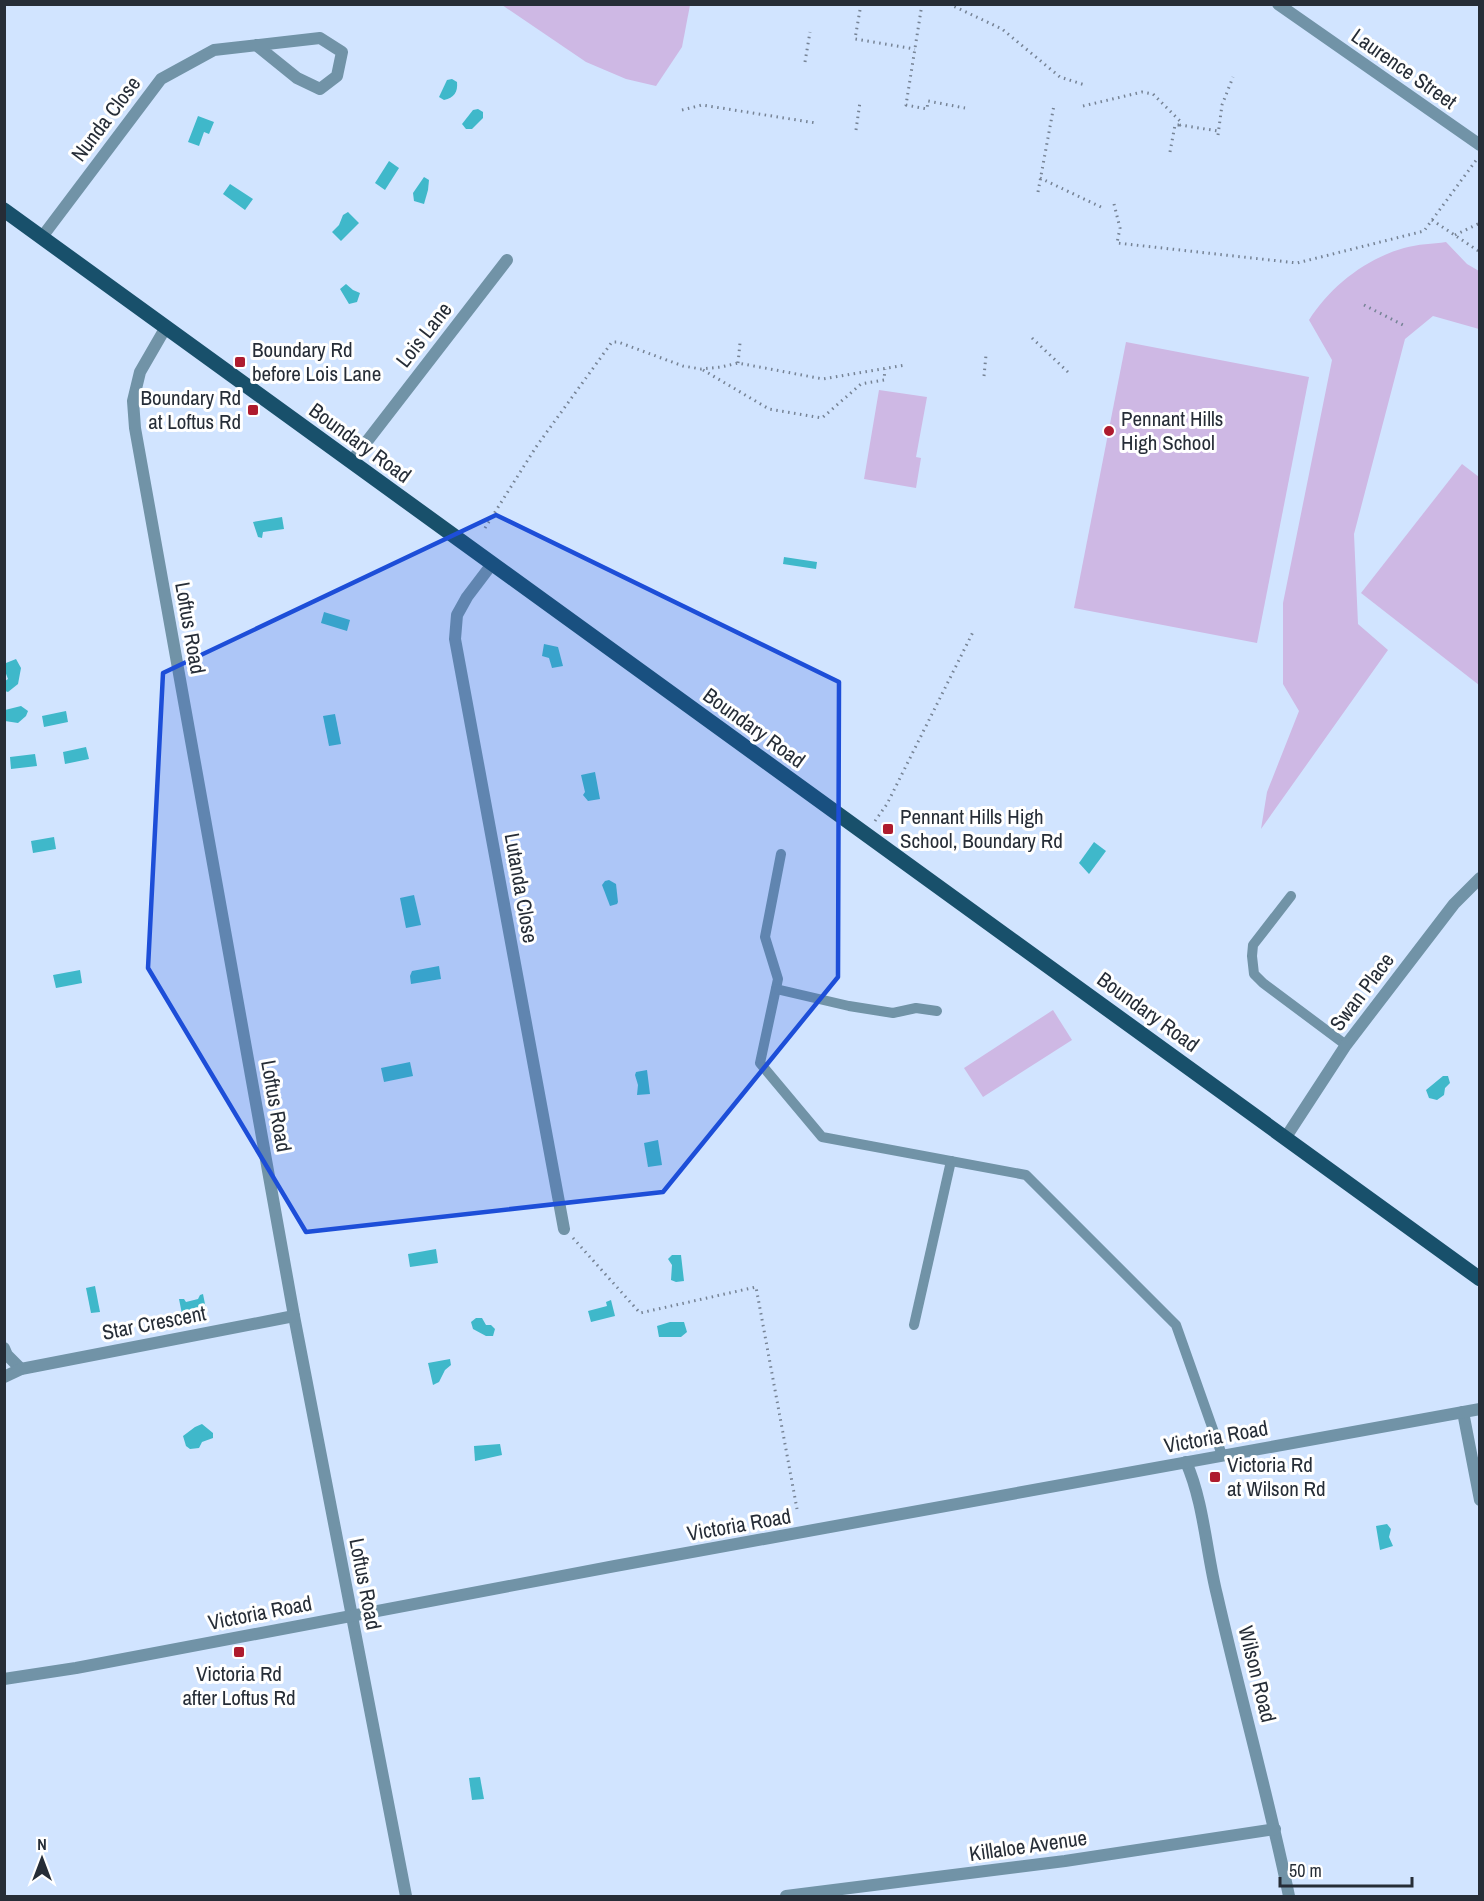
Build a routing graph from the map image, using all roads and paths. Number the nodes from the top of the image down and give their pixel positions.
1 (861, 4) edge
2 (922, 4) edge
3 (949, 4) edge
4 (1278, 4) edge
5 (810, 32) dead end
6 (256, 45) junction
7 (915, 49) junction
8 (805, 62) dead end
9 (1233, 77) dead end
10 (1085, 85) dead end
11 (860, 102) dead end
12 (1054, 105) dead end
13 (1083, 106) dead end
14 (965, 108) dead end
15 (682, 110) dead end
16 (816, 123) dead end
17 (1180, 125) junction
18 (856, 130) dead end
19 (1479, 145) edge
20 (1170, 152) dead end
21 (1479, 156) edge
22 (1040, 178) junction
23 (1038, 192) dead end
24 (1114, 204) dead end
25 (1103, 208) dead end
26 (4, 210) edge
27 (1432, 220) junction
28 (1479, 223) edge
29 (1455, 235) junction
30 (42, 237) junction
31 (1479, 252) edge
32 (507, 260) dead end
33 (1364, 305) dead end
34 (1405, 326) dead end
35 (166, 327) junction
36 (1032, 339) dead end
37 (740, 343) dead end
38 (986, 355) dead end
39 (738, 363) junction
40 (904, 365) dead end
41 (701, 369) junction
42 (885, 369) junction
43 (1069, 373) dead end
44 (984, 376) dead end
45 (351, 462) junction
46 (485, 528) dead end
47 (492, 564) junction
48 (973, 632) dead end
49 (866, 835) junction
50 (781, 854) dead end
51 (1479, 878) edge
52 (1291, 896) dead end
53 (776, 989) junction
54 (937, 1011) dead end
55 (1346, 1045) junction
56 (1286, 1137) junction
57 (951, 1161) junction
58 (564, 1229) joint
59 (1479, 1279) edge
60 (294, 1316) junction
61 (914, 1325) dead end
62 (4, 1348) edge
63 (21, 1369) junction
64 (4, 1377) edge
65 (1479, 1409) edge
66 (1463, 1412) junction
67 (1222, 1455) junction
68 (1186, 1462) junction
69 (1479, 1500) edge
70 (797, 1509) dead end
71 (351, 1615) junction
72 (4, 1679) edge
73 (1275, 1829) junction
74 (406, 1896) edge
75 (786, 1896) edge
76 (1289, 1896) edge

1 - 7 path
2 - 7 path
3 - 10 path
4 - 19 street, Laurence Street
5 - 8 path
6 - 6 street, Nunda Close
6 - 30 street, Nunda Close
7 - 14 path
9 - 17 path
11 - 18 path
12 - 22 path
13 - 17 path
15 - 16 path
17 - 20 path
21 - 27 path
22 - 23 path
22 - 25 path
24 - 27 path
26 - 30 main road, Boundary Road
27 - 29 path
28 - 29 path
29 - 31 path
30 - 35 main road, Boundary Road
32 - 45 street, Lois Lane
33 - 34 path
35 - 45 main road, Boundary Road
35 - 60 street, Loftus Road
36 - 43 path
37 - 39 path
38 - 44 path
39 - 41 path
39 - 42 path
40 - 42 path
41 - 42 path
41 - 46 path
45 - 47 main road, Boundary Road
47 - 49 main road, Boundary Road
47 - 58 street, Lutanda Close
48 - 49 path
49 - 56 main road, Boundary Road
50 - 53 lane
51 - 55 street, Swan Place
52 - 55 lane
53 - 54 lane
53 - 57 lane
55 - 56 street, Swan Place
56 - 59 main road, Boundary Road
57 - 61 lane
57 - 67 lane
58 - 70 path
60 - 63 street, Star Crescent
60 - 71 street, Loftus Road
62 - 63 street
63 - 64 street, Star Crescent
65 - 66 street, Victoria Road
66 - 67 street, Victoria Road
66 - 69 street
67 - 68 street, Victoria Road
68 - 71 street, Victoria Road
68 - 73 street, Wilson Road
71 - 72 street, Victoria Road
71 - 74 street, Loftus Road
73 - 75 street, Killaloe Avenue
73 - 76 street, Wilson Road

